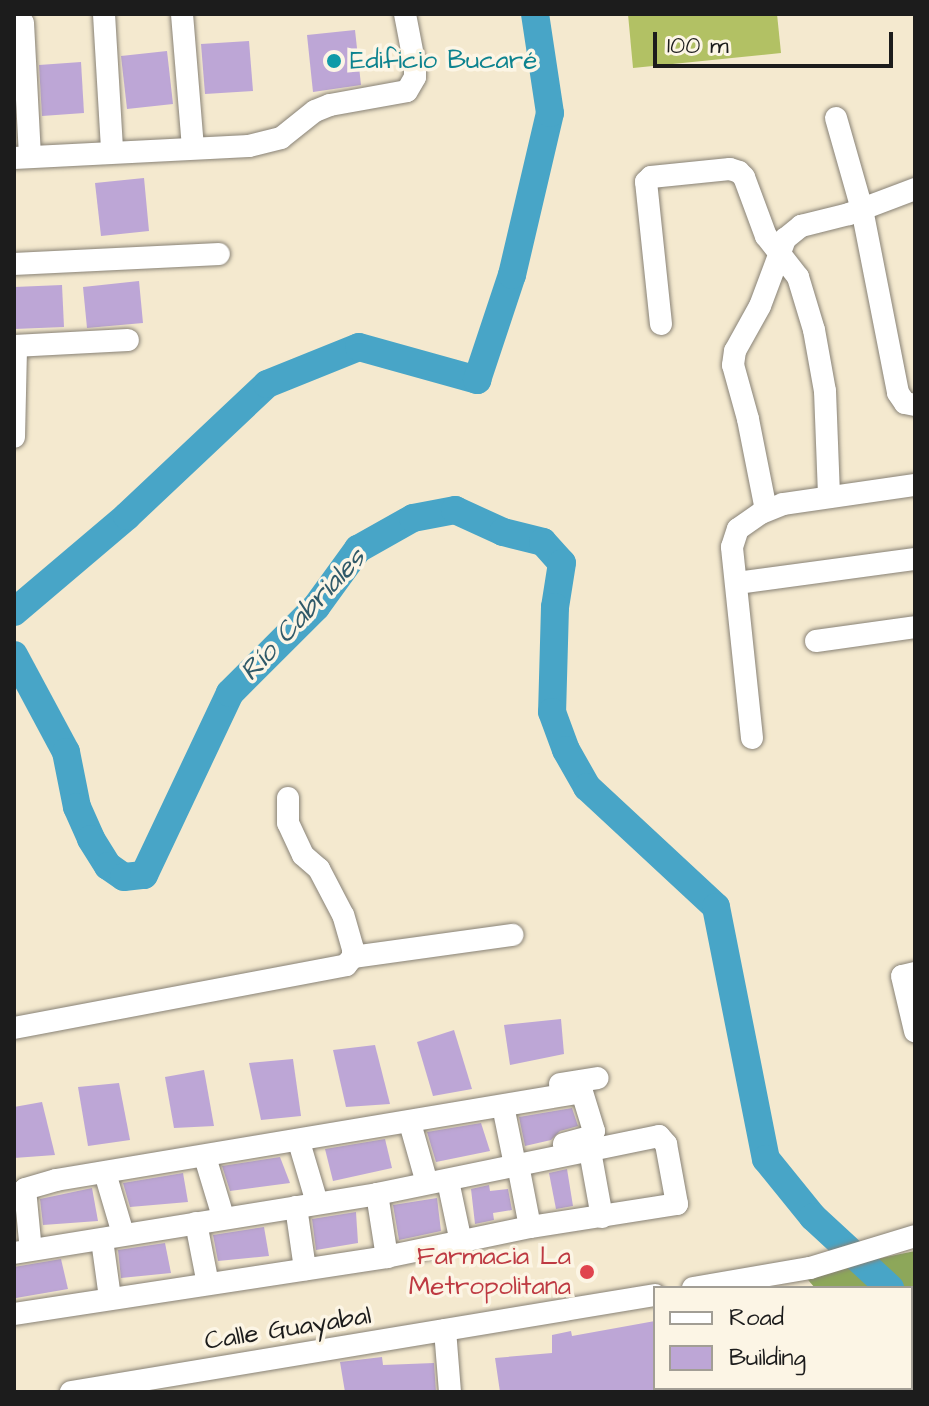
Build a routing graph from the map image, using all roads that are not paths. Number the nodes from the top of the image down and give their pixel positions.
1 (104, 14) edge
2 (182, 14) edge
3 (405, 14) edge
4 (23, 23) dead end
5 (836, 118) dead end
6 (193, 148) junction
7 (112, 150) junction
8 (22, 158) edge
9 (915, 189) edge
10 (862, 209) junction
11 (780, 253) junction
12 (219, 254) dead end
13 (14, 264) edge
14 (661, 324) dead end
15 (128, 340) dead end
16 (15, 346) edge
17 (915, 405) edge
18 (14, 437) edge
19 (915, 485) edge
20 (829, 497) junction
21 (766, 510) junction
22 (915, 559) edge
23 (737, 583) junction
24 (915, 627) edge
25 (816, 641) dead end
26 (752, 738) dead end
27 (288, 798) dead end
28 (512, 935) dead end
29 (353, 957) junction
30 (915, 973) edge
31 (14, 1028) edge
32 (915, 1031) edge
33 (598, 1078) dead end
34 (503, 1106) junction
35 (410, 1123) junction
36 (299, 1142) junction
37 (590, 1151) junction
38 (205, 1157) junction
39 (516, 1160) junction
40 (105, 1173) junction
41 (425, 1176) junction
42 (14, 1179) edge
43 (448, 1181) junction
44 (377, 1194) junction
45 (305, 1202) junction
46 (221, 1210) junction
47 (602, 1217) junction
48 (196, 1223) junction
49 (121, 1227) junction
50 (530, 1227) junction
51 (915, 1236) edge
52 (102, 1240) junction
53 (461, 1242) junction
54 (19, 1246) edge
55 (387, 1257) junction
56 (305, 1269) junction
57 (208, 1284) junction
58 (705, 1286) edge
59 (653, 1295) edge
60 (110, 1298) junction
61 (14, 1314) edge
62 (445, 1330) junction
63 (71, 1392) edge
64 (450, 1392) edge

1 - 7 street
2 - 6 street
3 - 6 street
4 - 8 street
5 - 10 street
6 - 7 street
7 - 8 street
9 - 10 street
10 - 11 street
10 - 17 street
11 - 14 street
11 - 20 street
11 - 21 street
12 - 13 street
15 - 16 street
16 - 18 street
19 - 20 street
20 - 21 street
21 - 23 street
22 - 23 street
23 - 26 street
24 - 25 street
27 - 29 street
28 - 29 street
29 - 31 street
30 - 32 street
33 - 42 street
34 - 35 street
34 - 39 street
34 - 39 street
35 - 36 street
35 - 41 street
36 - 38 street
36 - 45 street
37 - 39 street
37 - 47 street
37 - 47 street
38 - 40 street
38 - 46 street
39 - 41 street
39 - 43 street
39 - 50 street
40 - 49 street
40 - 54 street
41 - 45 street
43 - 44 street
43 - 53 street
44 - 45 street
44 - 55 street
45 - 46 street
45 - 48 street
45 - 56 street
46 - 49 street
47 - 50 street
48 - 52 street
48 - 57 street
49 - 54 street
50 - 53 street
51 - 58 street
52 - 54 street
52 - 60 street
53 - 55 street
55 - 56 street
56 - 57 street
57 - 60 street
59 - 62 street, Calle Guayabal
60 - 61 street
62 - 63 street, Calle Guayabal
62 - 64 street

